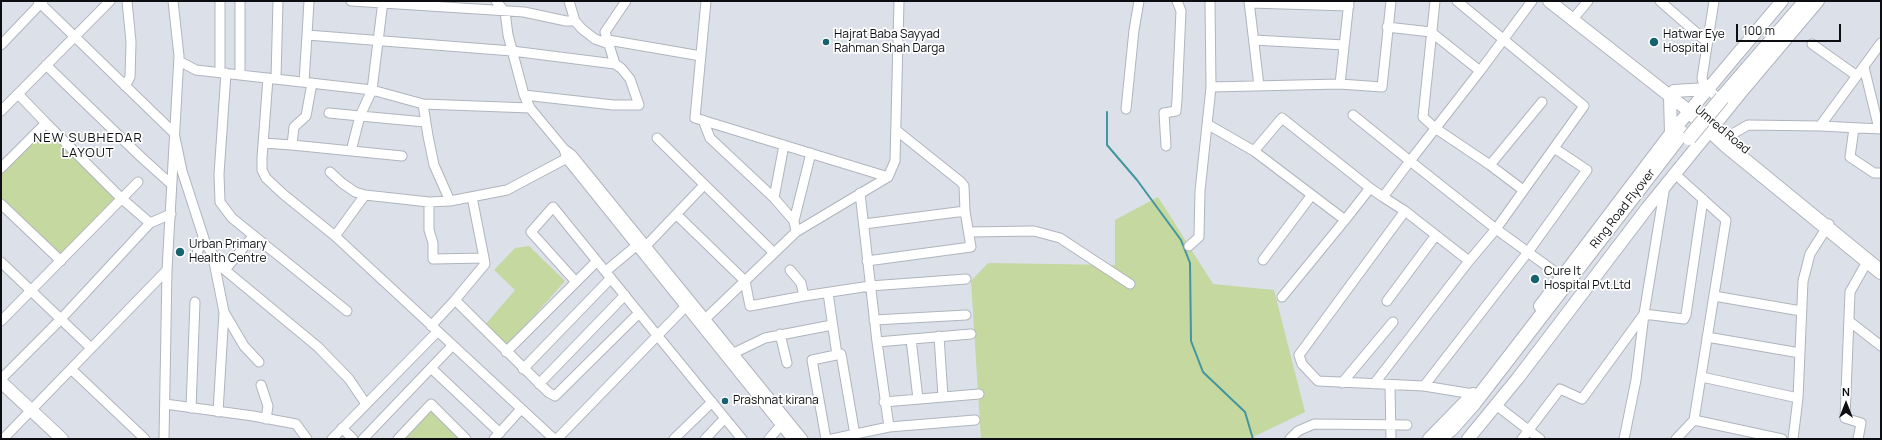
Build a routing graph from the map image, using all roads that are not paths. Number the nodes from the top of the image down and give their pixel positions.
1 (110, 1) edge
2 (127, 1) edge
3 (173, 1) edge
4 (220, 1) edge
5 (240, 1) edge
6 (278, 1) edge
7 (309, 1) edge
8 (351, 1) edge
9 (496, 1) edge
10 (626, 1) edge
11 (706, 1) edge
12 (900, 1) edge
13 (1140, 1) edge
14 (1177, 1) edge
15 (1210, 1) edge
16 (1391, 1) edge
17 (1436, 1) edge
18 (1457, 1) edge
19 (1532, 1) edge
20 (1549, 1) edge
21 (1560, 1) edge
22 (1588, 1) edge
23 (1660, 1) edge
24 (1714, 1) edge
25 (1782, 1) edge
26 (1796, 1) edge
27 (1806, 1) edge
28 (1818, 1) edge
29 (41, 2) edge
30 (1249, 2) edge
31 (382, 3) edge
32 (571, 3) edge
33 (1349, 4) edge
34 (505, 12) junction
35 (1575, 16) junction
36 (575, 21) junction
37 (1387, 27) junction
38 (1431, 32) junction
39 (307, 35) junction
40 (75, 37) junction
41 (1504, 39) junction
42 (1254, 40) junction
43 (377, 41) junction
44 (608, 42) junction
45 (1707, 42) junction
46 (1881, 43) edge
47 (1812, 44) dead end
48 (1, 45) edge
49 (1344, 45) junction
50 (512, 51) junction
51 (702, 56) junction
52 (179, 61) junction
53 (615, 64) junction
54 (46, 66) junction
55 (1864, 67) junction
56 (1480, 71) junction
57 (223, 73) junction
58 (240, 74) junction
59 (1857, 76) junction
60 (272, 78) junction
61 (308, 82) junction
62 (1340, 84) junction
63 (125, 86) junction
64 (1259, 86) junction
65 (1211, 87) junction
66 (372, 90) junction
67 (18, 94) junction
68 (1672, 94) junction
69 (524, 95) junction
70 (1716, 96) junction
71 (1542, 102) dead end
72 (423, 104) junction
73 (530, 108) junction
74 (1126, 109) dead end
75 (1691, 109) junction
76 (1, 111) edge
77 (329, 113) dead end
78 (1353, 115) dead end
79 (360, 116) junction
80 (704, 120) junction
81 (46, 122) junction
82 (425, 122) junction
83 (1207, 124) junction
84 (1820, 126) junction
85 (1713, 127) junction
86 (1435, 128) junction
87 (1854, 128) junction
88 (1880, 129) edge
89 (896, 130) junction
90 (174, 133) junction
91 (1680, 135) junction
92 (1729, 136) junction
93 (657, 138) dead end
94 (263, 143) junction
95 (292, 145) junction
96 (784, 145) junction
97 (1166, 146) dead end
98 (1554, 148) junction
99 (351, 151) junction
100 (1254, 151) junction
101 (812, 153) junction
102 (402, 156) dead end
103 (570, 157) junction
104 (1410, 160) junction
105 (1490, 165) junction
106 (1, 168) edge
107 (330, 172) dead end
108 (1878, 173) edge
109 (1675, 174) junction
110 (888, 176) junction
111 (138, 182) dead end
112 (1881, 182) edge
113 (171, 184) junction
114 (704, 185) junction
115 (1665, 186) junction
116 (1370, 188) junction
117 (1523, 190) junction
118 (860, 193) junction
119 (365, 195) junction
120 (1311, 196) junction
121 (472, 197) junction
122 (1383, 197) junction
123 (121, 198) junction
124 (774, 198) junction
125 (1703, 199) junction
126 (450, 201) junction
127 (429, 202) junction
128 (1, 204) edge
129 (965, 211) junction
130 (1405, 211) junction
131 (171, 214) junction
132 (677, 215) junction
133 (1345, 220) junction
134 (794, 221) junction
135 (150, 223) junction
136 (864, 224) junction
137 (1828, 225) junction
138 (1496, 229) junction
139 (796, 232) junction
140 (969, 232) junction
141 (1436, 235) junction
142 (253, 236) junction
143 (335, 236) junction
144 (204, 237) junction
145 (1189, 246) dead end
146 (641, 248) junction
147 (1528, 252) junction
148 (774, 253) junction
149 (212, 254) junction
150 (196, 256) dead end
151 (484, 258) junction
152 (1262, 260) dead end
153 (61, 261) junction
154 (597, 261) junction
155 (867, 261) junction
156 (1469, 261) junction
157 (1, 262) edge
158 (1875, 262) edge
159 (167, 270) junction
160 (225, 270) junction
161 (790, 270) dead end
162 (1881, 272) edge
163 (608, 274) junction
164 (1562, 277) junction
165 (966, 279) dead end
166 (745, 281) junction
167 (576, 282) junction
168 (1130, 284) dead end
169 (870, 286) junction
170 (31, 292) junction
171 (828, 293) junction
172 (625, 295) junction
173 (804, 296) junction
174 (1714, 296) junction
175 (1282, 297) dead end
176 (455, 300) junction
177 (1387, 301) dead end
178 (195, 302) dead end
179 (688, 303) junction
180 (347, 311) dead end
181 (1801, 311) junction
182 (224, 312) junction
183 (639, 313) junction
184 (1644, 314) junction
185 (966, 315) dead end
186 (60, 320) junction
187 (874, 320) junction
188 (1, 321) edge
189 (703, 321) junction
190 (1849, 321) junction
191 (1393, 322) dead end
192 (832, 325) junction
193 (434, 329) junction
194 (780, 334) junction
195 (971, 334) dead end
196 (658, 336) junction
197 (939, 336) junction
198 (1707, 337) junction
199 (911, 339) junction
200 (877, 342) junction
201 (452, 346) junction
202 (1881, 346) edge
203 (90, 348) junction
204 (506, 352) junction
205 (734, 353) junction
206 (1800, 353) junction
207 (837, 355) junction
208 (258, 362) dead end
209 (787, 363) dead end
210 (431, 368) junction
211 (71, 369) junction
212 (523, 369) junction
213 (1702, 377) junction
214 (1, 380) edge
215 (1342, 383) junction
216 (539, 384) junction
217 (1374, 384) junction
218 (261, 385) dead end
219 (1390, 385) junction
220 (1424, 386) junction
221 (979, 394) dead end
222 (1473, 394) junction
223 (943, 397) junction
224 (1798, 398) junction
225 (918, 399) junction
226 (712, 402) junction
227 (884, 402) junction
228 (165, 404) junction
229 (366, 404) junction
230 (1496, 405) junction
231 (191, 408) junction
232 (521, 409) junction
233 (32, 410) junction
234 (218, 412) junction
235 (725, 418) junction
236 (266, 419) junction
237 (975, 420) dead end
238 (1694, 420) junction
239 (781, 425) junction
240 (1390, 425) junction
241 (1407, 425) dead end
242 (889, 427) junction
243 (342, 428) junction
244 (1529, 429) junction
245 (497, 436) edge
246 (852, 436) edge
247 (739, 438) edge
248 (3, 439) edge
249 (62, 439) edge
250 (145, 439) edge
251 (164, 439) edge
252 (307, 439) edge
253 (332, 439) edge
254 (353, 439) edge
255 (363, 439) edge
256 (398, 439) edge
257 (466, 439) edge
258 (554, 439) edge
259 (557, 439) edge
260 (674, 439) edge
261 (705, 439) edge
262 (769, 439) edge
263 (792, 439) edge
264 (803, 439) edge
265 (826, 439) edge
266 (832, 439) edge
267 (1290, 439) edge
268 (1392, 439) edge
269 (1430, 439) edge
270 (1439, 439) edge
271 (1452, 439) edge
272 (1468, 439) edge
273 (1522, 439) edge
274 (1540, 439) edge
275 (1624, 439) edge
276 (1676, 439) edge
277 (1782, 439) edge
278 (1793, 439) edge
279 (1858, 439) edge

1 - 40 street
2 - 63 street
3 - 52 street
4 - 57 street
5 - 58 street
6 - 60 street
7 - 39 street
8 - 31 street
9 - 34 street
10 - 44 street
11 - 51 street
12 - 89 street
13 - 74 street
14 - 97 street
15 - 65 street
16 - 37 street
17 - 38 street
18 - 41 street
19 - 41 street
20 - 35 main road
21 - 35 main road
22 - 35 street
23 - 45 street
24 - 45 street
25 - 70 main road
26 - 70 highway, Ring Road Flyover
27 - 70 highway, Ring Road Flyover
28 - 70 main road
29 - 40 street
29 - 48 street
30 - 33 street
30 - 42 street
31 - 34 street
31 - 43 street
32 - 36 street
33 - 49 street
34 - 36 street
34 - 50 street
35 - 68 main road
36 - 44 street
37 - 38 street
37 - 62 street
38 - 56 street
38 - 86 street
39 - 43 street
39 - 61 street
40 - 54 street
40 - 63 street
41 - 56 street
41 - 98 street
42 - 49 street
42 - 64 street
43 - 50 street
43 - 66 street
44 - 51 street
44 - 53 street
45 - 70 street
46 - 55 street
47 - 59 street
49 - 62 street
50 - 53 street
50 - 69 street
51 - 80 street
52 - 57 street
52 - 90 street
53 - 69 street
54 - 67 street
54 - 113 street
55 - 59 street
55 - 88 street
56 - 86 street
57 - 58 street
57 - 142 street
58 - 60 street
59 - 84 street
60 - 61 street
60 - 94 street
61 - 66 street
61 - 95 street
62 - 64 street
63 - 90 street
64 - 65 street
65 - 83 street
66 - 72 street
66 - 79 street
67 - 76 street
67 - 81 street
68 - 70 main road
68 - 75 main road
68 - 91 main road
69 - 73 street
70 - 75 main road
70 - 85 main road
70 - 91 highway, Ring Road Flyover
71 - 105 street
72 - 73 street
72 - 82 street
73 - 103 street
75 - 85 highway
75 - 91 main road
77 - 79 street
78 - 104 street
79 - 82 street
79 - 99 street
80 - 96 street
80 - 124 street
81 - 106 street
81 - 123 street
82 - 126 street
83 - 100 street
83 - 145 street
84 - 87 street
84 - 92 street
85 - 92 highway, Umred Road
85 - 109 main road
85 - 137 highway
86 - 104 street
86 - 105 street
87 - 88 street
87 - 108 street
89 - 110 street
89 - 129 street
90 - 113 street
90 - 144 street
91 - 164 main road
91 - 270 highway, Ring Road Flyover
91 - 271 highway, Ring Road Flyover
92 - 137 highway, Umred Road
93 - 114 street
94 - 95 street
94 - 143 street
95 - 99 street
96 - 101 street
96 - 124 street
98 - 117 street
98 - 147 street
99 - 102 street
100 - 116 street
100 - 120 street
101 - 110 street
101 - 134 street
103 - 121 street
103 - 146 street
104 - 122 street
104 - 138 street
105 - 117 street
107 - 119 street
108 - 112 street
109 - 115 main road
109 - 125 street
110 - 118 street
111 - 123 street
113 - 131 street
114 - 132 street
114 - 148 street
115 - 184 street
115 - 230 main road
116 - 122 street
116 - 133 street
117 - 138 street
118 - 136 street
118 - 139 street
119 - 127 street
119 - 143 street
120 - 133 street
120 - 152 street
121 - 126 street
121 - 151 street
122 - 130 street
123 - 135 street
123 - 153 street
124 - 134 street
125 - 174 street
125 - 184 street
126 - 127 street
127 - 151 street
128 - 153 street
129 - 136 street
129 - 140 street
130 - 141 street
130 - 215 street
131 - 135 street
131 - 159 street
132 - 146 street
132 - 166 street
133 - 175 street
134 - 139 street
135 - 186 street
136 - 155 street
137 - 158 highway
137 - 181 street
138 - 147 street
138 - 156 street
139 - 148 street
140 - 155 street
140 - 168 street
141 - 156 street
141 - 177 street
142 - 160 street
142 - 180 street
143 - 193 street
144 - 149 street
144 - 150 street
146 - 163 street
146 - 179 street
147 - 164 street
147 - 220 street
148 - 166 street
149 - 160 street
149 - 182 street
151 - 176 street
153 - 170 street
154 - 163 street
154 - 167 street
154 - 167 street
155 - 169 street
156 - 217 street
157 - 170 street
158 - 162 highway
158 - 190 street
159 - 203 street
159 - 228 street
160 - 229 street
161 - 173 street
163 - 172 street
163 - 212 street
164 - 222 main road
165 - 169 street
166 - 173 street
166 - 189 street
167 - 204 street
169 - 171 street
169 - 187 street
170 - 186 street
170 - 188 street
171 - 173 street
171 - 192 street
172 - 183 street
172 - 216 street
174 - 181 street
174 - 198 street
176 - 193 street
176 - 204 street
178 - 231 street
179 - 189 street
179 - 196 street
181 - 206 street
182 - 208 street
182 - 234 street
183 - 196 street
183 - 216 street
184 - 244 street
184 - 275 street
185 - 187 street
186 - 203 street
186 - 214 street
187 - 200 street
189 - 205 street
189 - 239 street
190 - 202 street
190 - 279 street
191 - 215 street
192 - 194 street
192 - 207 street
193 - 201 street
193 - 229 street
194 - 205 street
194 - 209 street
195 - 197 street
196 - 226 street
196 - 259 street
197 - 199 street
197 - 223 street
198 - 206 street
198 - 213 street
199 - 200 street
199 - 225 street
200 - 227 street
201 - 210 street
201 - 232 street
203 - 211 street
204 - 212 street
205 - 264 street
206 - 224 street
207 - 246 street
207 - 265 street
210 - 245 street
210 - 255 street
211 - 233 street
211 - 250 street
212 - 216 street
213 - 224 street
213 - 238 street
214 - 233 main road
215 - 217 street
217 - 219 street
218 - 236 street
219 - 220 street
219 - 240 street
220 - 222 street
221 - 223 street
222 - 269 main road
223 - 225 street
224 - 278 street
225 - 227 street
226 - 235 street
226 - 260 street
227 - 242 street
228 - 231 street
228 - 251 street
229 - 243 street
230 - 244 street
230 - 272 main road
231 - 234 street
232 - 245 street
232 - 258 street
233 - 248 street
233 - 249 main road
234 - 236 street
235 - 247 street
235 - 261 street
236 - 252 street
237 - 242 street
238 - 276 street
238 - 277 street
239 - 262 street
239 - 263 street
240 - 241 street
240 - 267 street
240 - 268 street
242 - 246 street
243 - 253 street
243 - 254 street
244 - 273 street
244 - 274 street
246 - 266 street
256 - 257 street

